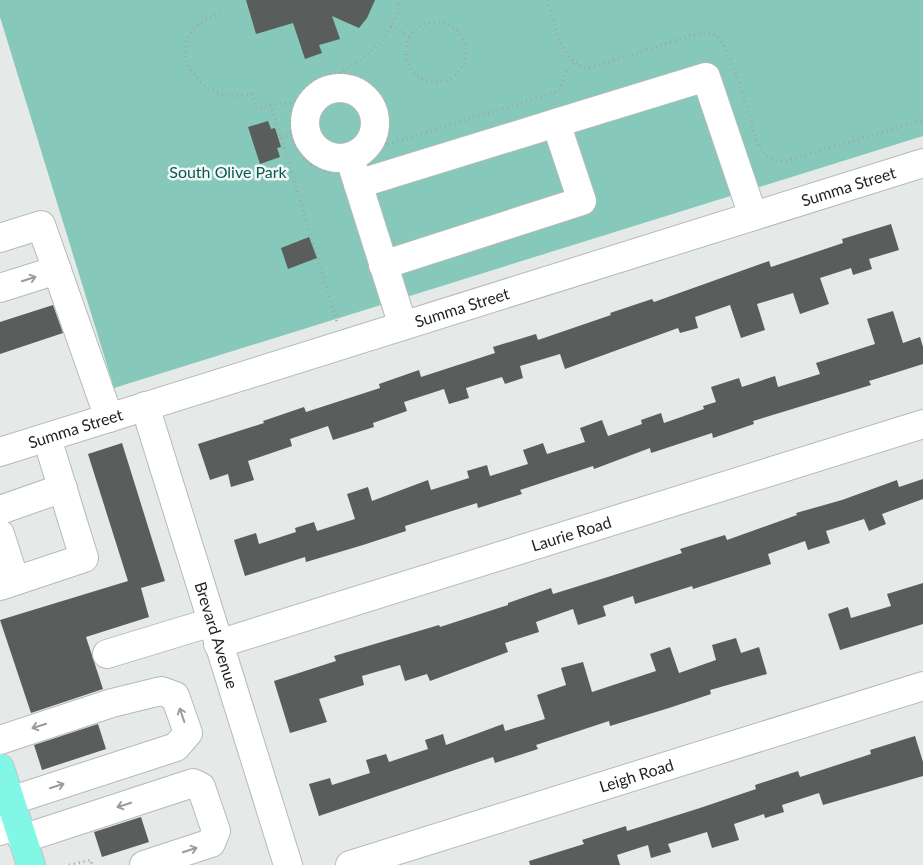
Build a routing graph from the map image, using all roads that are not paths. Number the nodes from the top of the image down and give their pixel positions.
1 (556, 123) junction
2 (923, 163) edge
3 (341, 165) road end
4 (358, 184) junction
5 (753, 216) junction
6 (0, 238) edge
7 (383, 264) junction
8 (57, 270) junction
9 (0, 288) edge
10 (403, 326) junction
11 (146, 406) junction
12 (109, 418) junction
13 (923, 424) edge
14 (47, 438) junction
15 (0, 452) edge
16 (63, 488) junction
17 (0, 510) edge
18 (0, 534) edge
19 (8, 584) edge
20 (215, 633) junction
21 (107, 654) dead end
22 (923, 686) edge
23 (0, 740) edge
24 (0, 768) edge
25 (13, 824) edge
26 (31, 865) edge
27 (144, 865) edge
28 (288, 865) edge
29 (350, 865) edge

1 - 4 street
1 - 5 street
1 - 7 street
2 - 5 street, Summa Street
3 - 4 street
4 - 7 street
5 - 10 street, Summa Street
6 - 8 street
7 - 10 street
9 -> 8 street
8 - 12 street
10 - 11 street, Summa Street
11 - 12 street, Summa Street
11 - 20 street, Brevard Avenue
12 - 14 street, Summa Street
13 - 20 street, Laurie Road
14 - 15 street, Summa Street
14 - 16 street
16 - 17 street
16 - 19 street
18 - 19 street
20 - 21 street, Laurie Road
20 - 28 street, Brevard Avenue
22 - 29 street, Leigh Road
25 -> 23 street
24 - 25 main road
25 - 26 main road
27 -> 25 street

